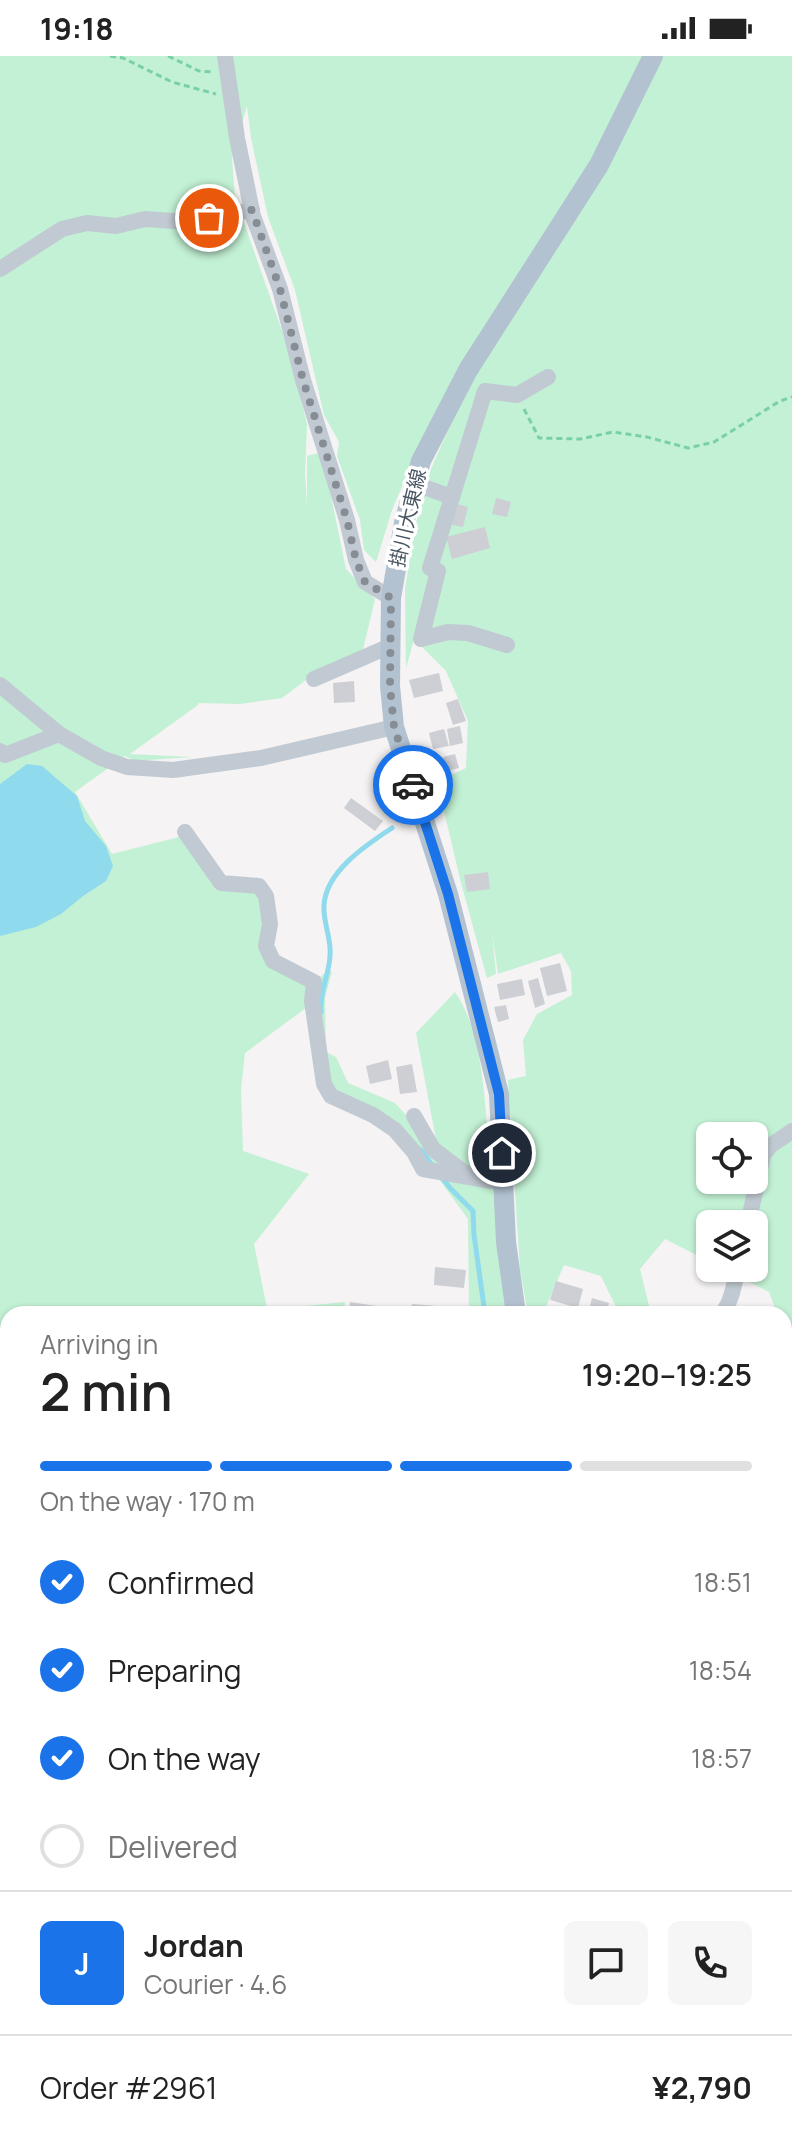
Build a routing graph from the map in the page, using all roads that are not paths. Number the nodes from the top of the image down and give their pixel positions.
1 (225, 56) edge
2 (653, 56) edge
3 (252, 210) junction
4 (0, 269) edge
5 (548, 377) dead end
6 (415, 484) junction
7 (452, 497) junction
8 (391, 598) junction
9 (507, 645) dead end
10 (390, 646) junction
11 (314, 679) dead end
12 (0, 685) edge
13 (394, 727) junction
14 (59, 734) junction
15 (0, 751) edge
16 (185, 832) dead end
17 (414, 1116) dead end
18 (792, 1131) edge
19 (470, 1177) junction
20 (503, 1183) junction
21 (751, 1210) edge
22 (735, 1282) edge
23 (515, 1306) edge
24 (727, 1306) edge

1 - 3 street
2 - 6 main road, 掛川大東線
3 - 4 street
3 - 8 street
5 - 7 street
6 - 7 street
6 - 8 main road, 掛川大東線
7 - 9 street
8 - 10 main road, 掛川大東線
10 - 11 street
10 - 13 main road, 掛川大東線
12 - 14 street
13 - 14 street
13 - 20 main road, 掛川大東線
14 - 15 street
16 - 19 street
17 - 19 street
18 - 21 street
19 - 20 street
20 - 23 main road, 掛川大東線
22 - 24 street

